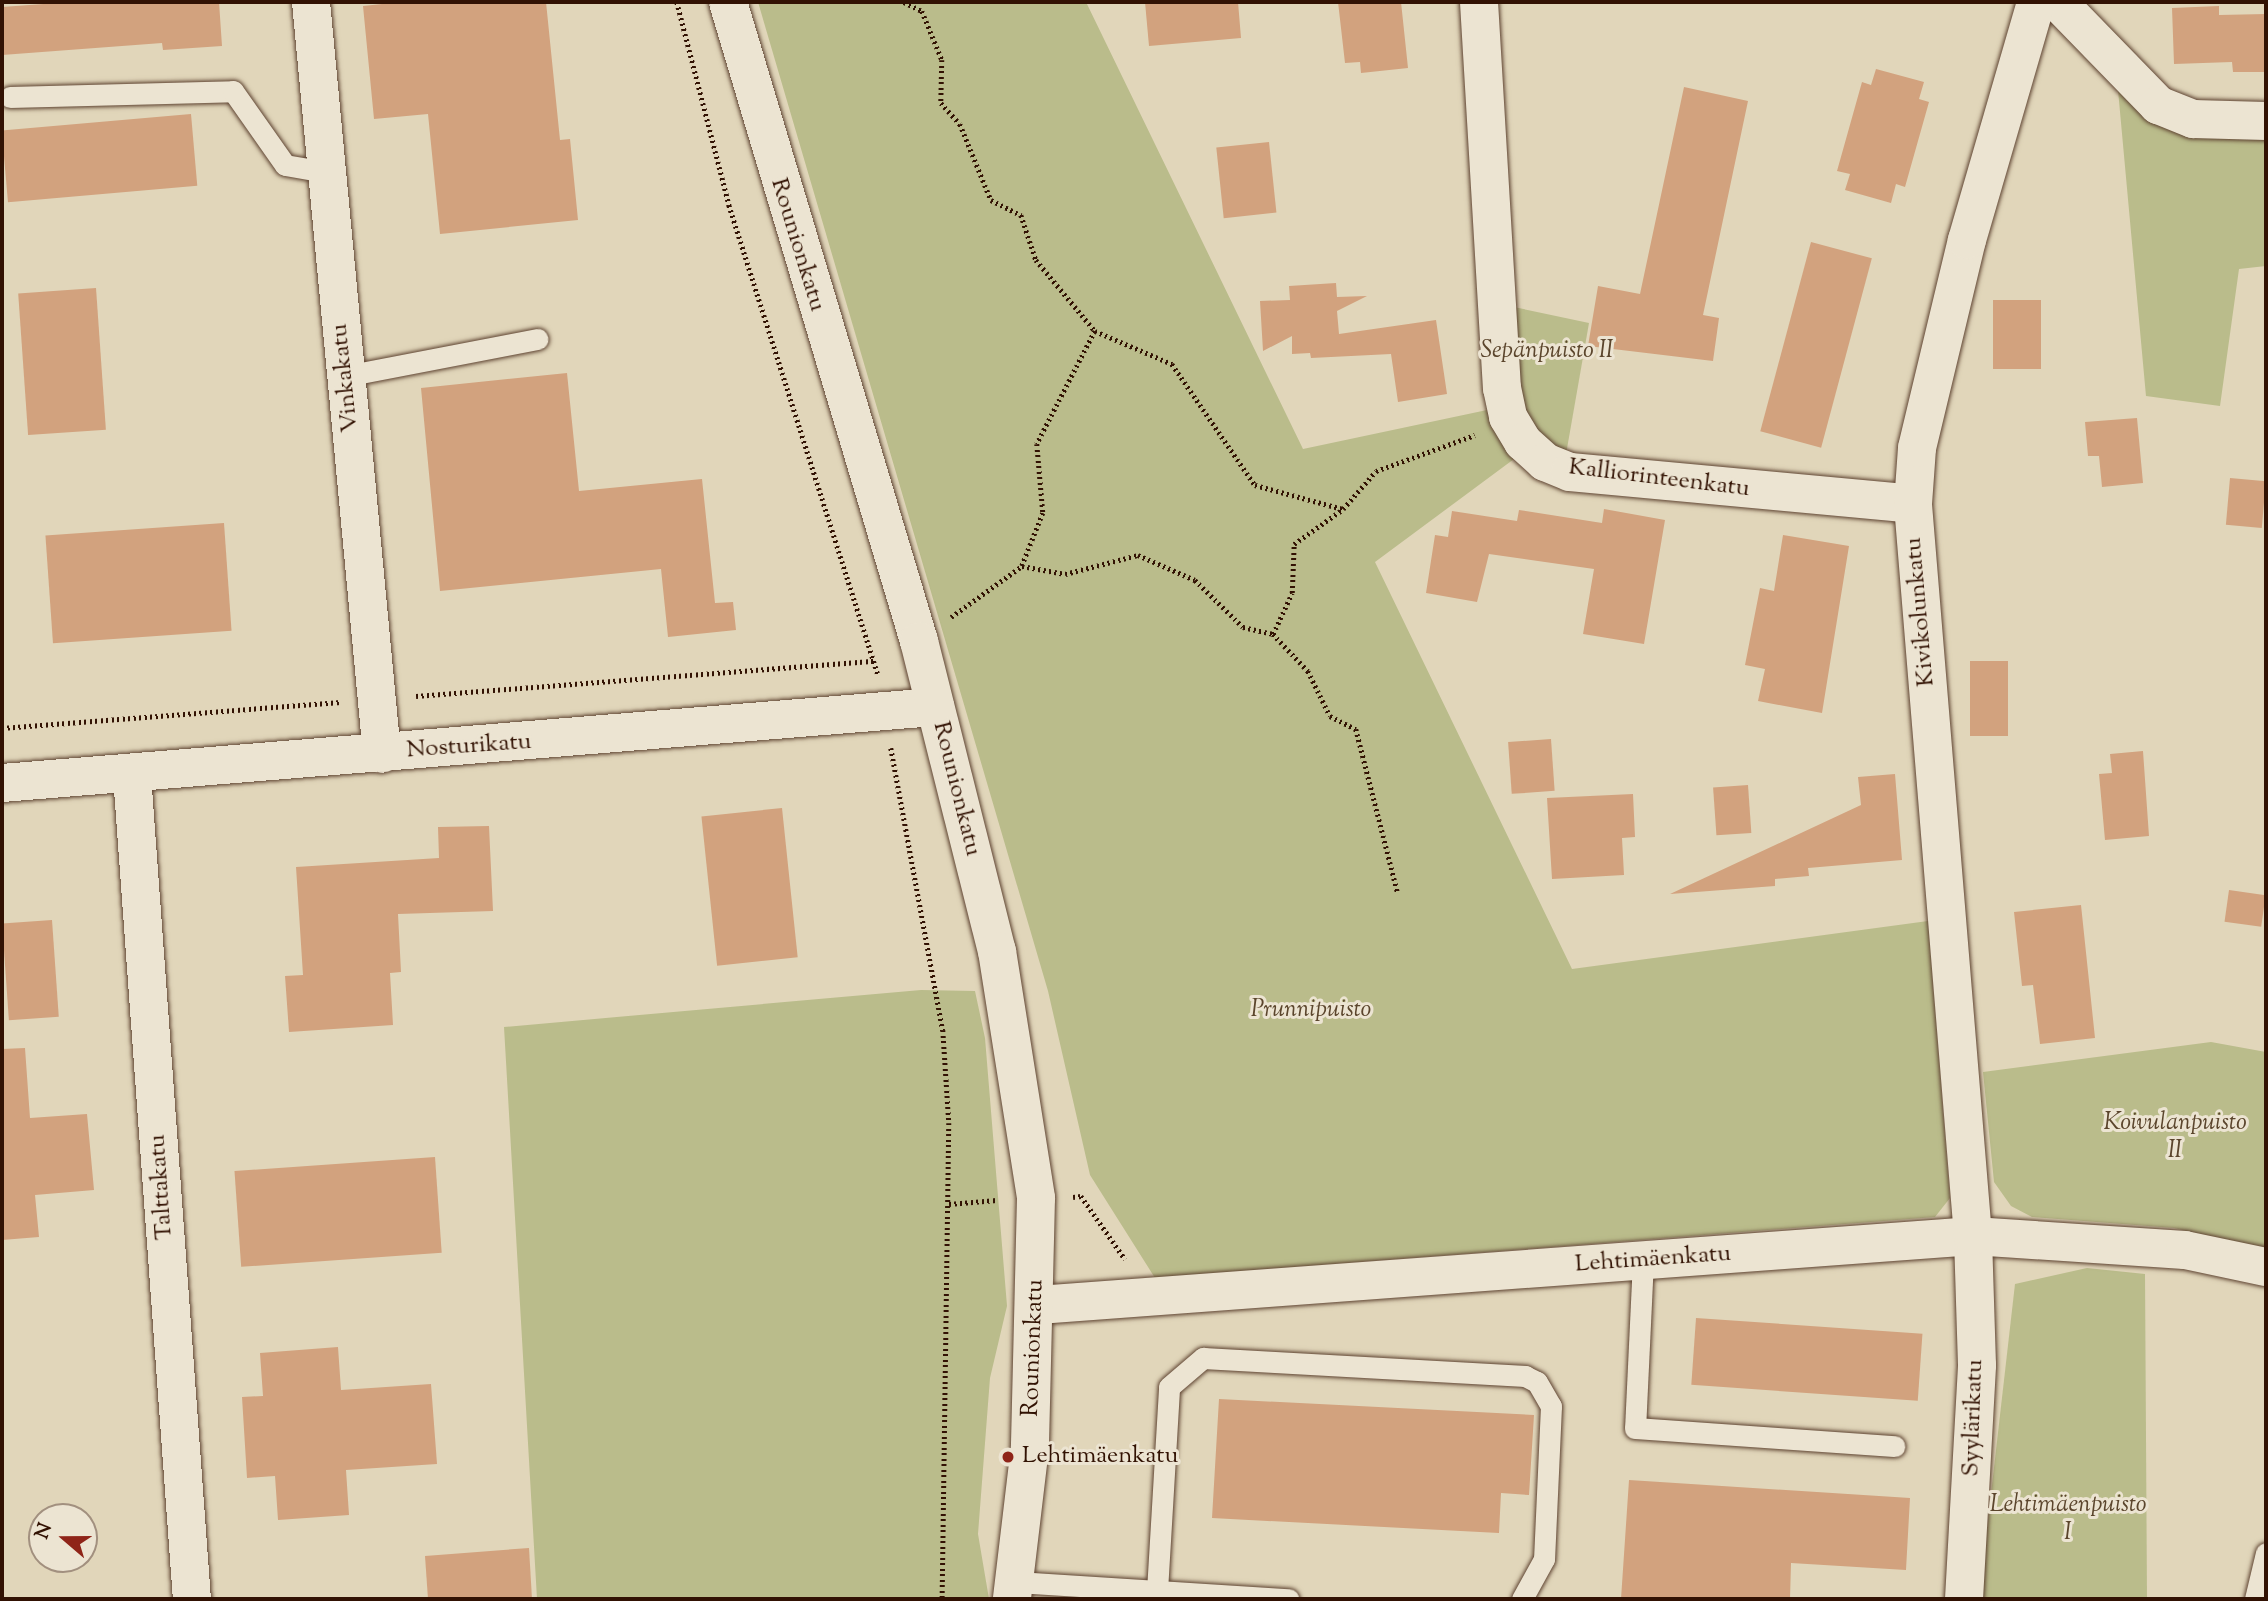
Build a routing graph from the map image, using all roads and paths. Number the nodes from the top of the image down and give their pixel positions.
1 (311, 2) edge
2 (677, 2) edge
3 (728, 2) edge
4 (904, 2) edge
5 (1479, 2) edge
6 (2036, 2) edge
7 (2058, 2) edge
8 (10, 97) dead end
9 (2266, 121) edge
10 (326, 173) junction
11 (1095, 331) junction
12 (537, 339) dead end
13 (345, 376) junction
14 (1508, 417) junction
15 (1913, 503) junction
16 (1343, 509) junction
17 (1021, 566) junction
18 (1273, 634) junction
19 (919, 641) junction
20 (875, 660) junction
21 (377, 699) junction
22 (935, 707) junction
23 (885, 715) junction
24 (2, 728) edge
25 (382, 754) junction
26 (132, 775) junction
27 (2, 783) edge
28 (1398, 894) dead end
29 (1973, 1236) junction
30 (1643, 1261) junction
31 (2266, 1267) edge
32 (1038, 1305) junction
33 (1894, 1446) dead end
34 (2266, 1553) edge
35 (1013, 1591) edge
36 (1157, 1591) junction
37 (192, 1599) edge
38 (942, 1599) edge
39 (1287, 1599) edge
40 (1522, 1599) edge
41 (1964, 1599) edge
42 (2255, 1599) edge

1 - 10 street, Vinkakatu
2 - 20 path
3 - 19 street, Rounionkatu
4 - 11 path
5 - 14 street
6 - 15 street, Kivikolunkatu
7 - 9 street
8 - 10 lane
10 - 13 street, Vinkakatu
11 - 16 path
11 - 17 path
12 - 13 lane
13 - 21 street, Vinkakatu
14 - 15 street, Kalliorinteenkatu
14 - 16 path
15 - 29 street, Kivikolunkatu
16 - 18 path
17 - 18 path
17 - 19 path
18 - 28 path
19 - 22 street, Rounionkatu
20 - 21 path
20 - 23 path
21 - 24 path
21 - 25 street, Vinkakatu
22 - 23 street, Nosturikatu
22 - 32 street, Rounionkatu
23 - 25 street, Nosturikatu
23 - 38 path
25 - 26 street, Nosturikatu
26 - 27 street, Nosturikatu
26 - 37 street, Talttakatu
29 - 30 street, Lehtimäenkatu
29 - 31 street, Lehtimäenkatu
29 - 41 street, Syylärikatu
30 - 32 street, Lehtimäenkatu
30 - 33 lane
32 - 35 street, Rounionkatu
34 - 42 lane
35 - 36 lane
36 - 39 lane
36 - 40 lane

